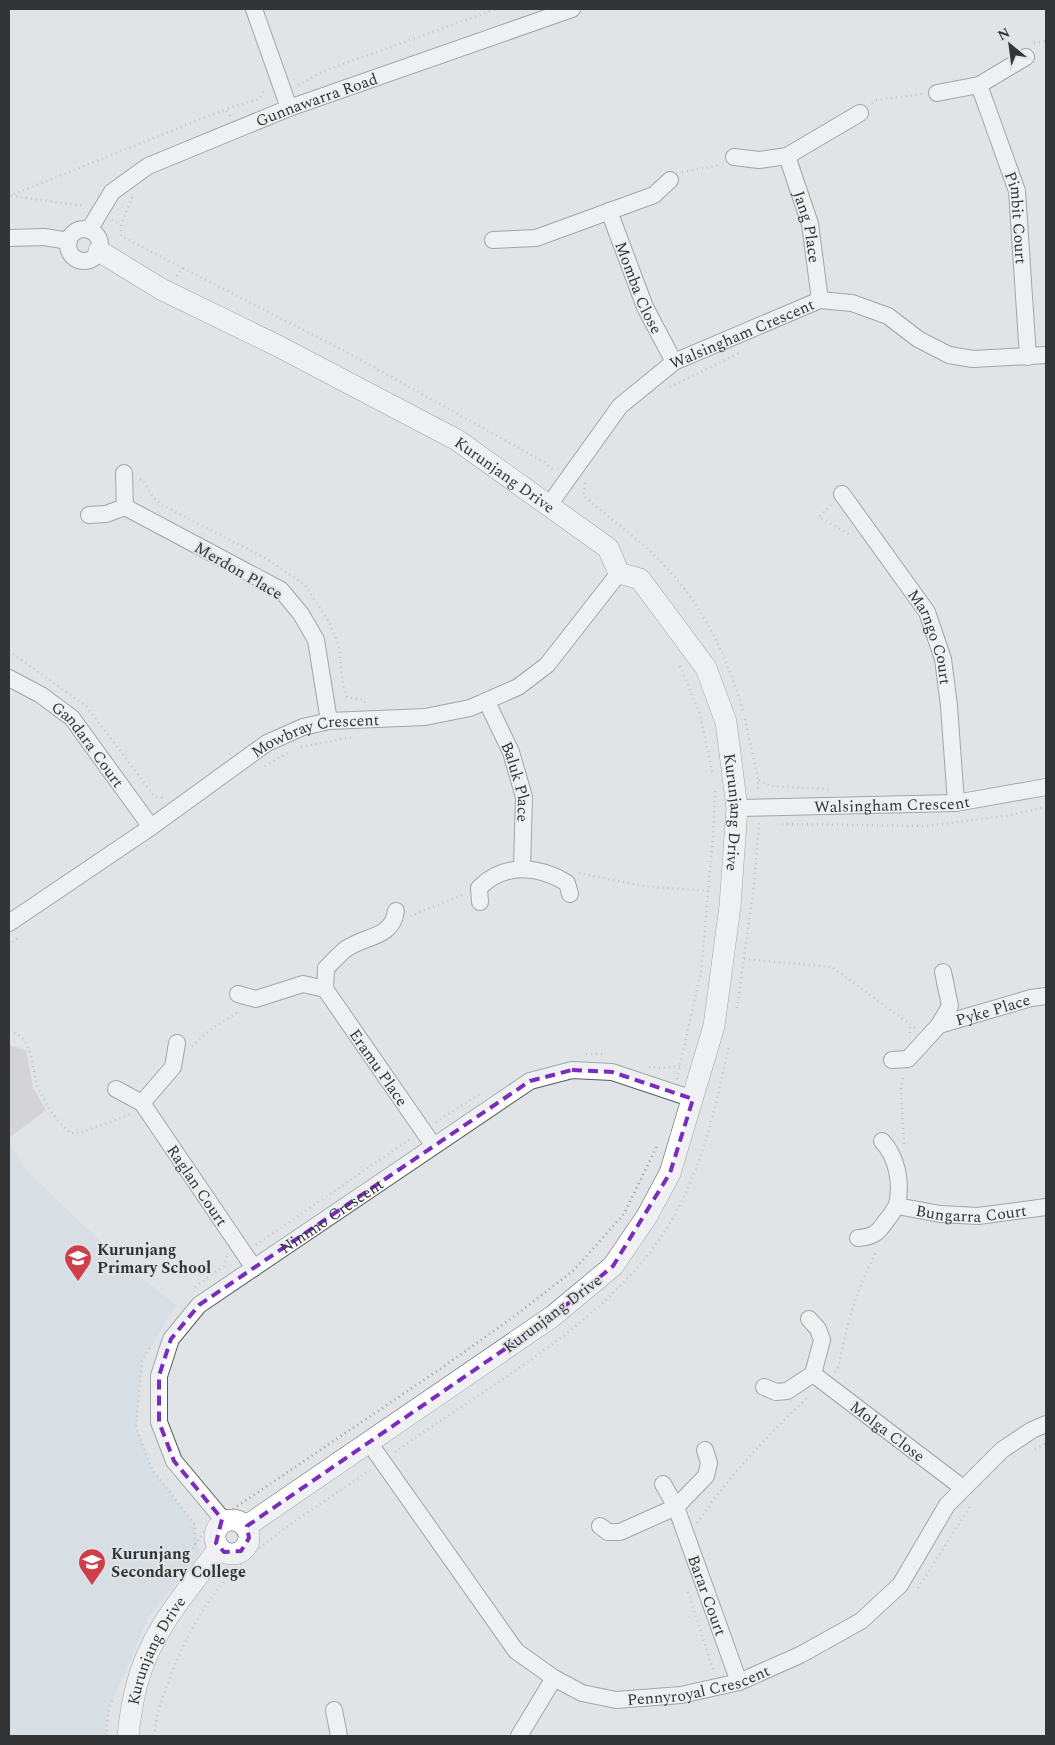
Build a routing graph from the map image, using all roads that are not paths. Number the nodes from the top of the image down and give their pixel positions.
1 (254, 9) edge
2 (572, 9) edge
3 (1026, 57) dead end
4 (979, 85) junction
5 (938, 92) road end
6 (289, 108) junction
7 (860, 113) road end
8 (787, 156) junction
9 (734, 157) road end
10 (670, 180) road end
11 (609, 211) junction
12 (89, 230) junction
13 (9, 238) edge
14 (493, 240) dead end
15 (69, 241) junction
16 (99, 251) junction
17 (820, 300) junction
18 (1028, 356) junction
19 (1046, 356) edge
20 (674, 362) junction
21 (124, 473) dead end
22 (842, 494) road end
23 (549, 505) junction
24 (125, 507) junction
25 (89, 515) dead end
26 (619, 573) junction
27 (9, 678) edge
28 (486, 702) junction
29 (330, 721) junction
30 (1046, 787) edge
31 (956, 802) junction
32 (737, 808) junction
33 (151, 827) junction
34 (522, 868) junction
35 (570, 894) dead end
36 (479, 895) road end
37 (395, 916) road end
38 (9, 923) edge
39 (943, 972) dead end
40 (325, 989) junction
41 (238, 994) dead end
42 (1046, 996) edge
43 (935, 1030) junction
44 (177, 1043) dead end
45 (892, 1060) dead end
46 (116, 1089) dead end
47 (683, 1096) junction
48 (143, 1105) junction
49 (882, 1141) dead end
50 (433, 1145) junction
51 (897, 1206) junction
52 (1046, 1207) edge
53 (858, 1238) dead end
54 (254, 1268) junction
55 (809, 1320) dead end
56 (813, 1374) junction
57 (764, 1388) dead end
58 (1046, 1424) edge
59 (368, 1441) junction
60 (705, 1450) dead end
61 (664, 1484) dead end
62 (963, 1488) junction
63 (676, 1507) junction
64 (223, 1520) junction
65 (600, 1526) dead end
66 (246, 1527) junction
67 (219, 1548) junction
68 (554, 1678) junction
69 (739, 1682) junction
70 (334, 1710) dead end
71 (128, 1736) edge
72 (339, 1736) edge
73 (518, 1736) edge

1 - 6 street
2 - 6 street, Gunnawarra Road
3 - 4 street
4 - 5 street
4 - 18 street, Pimbit Court
6 - 12 street, Gunnawarra Road
7 - 8 street
8 - 9 street
8 - 17 street, Jang Place
10 - 11 street
11 - 14 street
11 - 20 street, Momba Close
12 - 15 street
12 - 16 street
13 - 15 street
15 - 16 street
16 - 23 street, Kurunjang Drive
17 - 18 street, Walsingham Crescent
17 - 20 street, Walsingham Crescent
18 - 19 street, Walsingham Crescent
20 - 23 street, Walsingham Crescent
21 - 24 street
22 - 31 street, Marngo Court
23 - 26 street, Kurunjang Drive
24 - 25 street
24 - 29 street, Merdon Place
26 - 28 street, Mowbray Crescent
26 - 32 street, Kurunjang Drive
27 - 33 street, Gandara Court
28 - 29 street, Mowbray Crescent
28 - 34 street, Baluk Place
29 - 33 street, Mowbray Crescent
30 - 31 street, Walsingham Crescent
31 - 32 street, Walsingham Crescent
32 - 47 street, Kurunjang Drive
33 - 38 street, Mowbray Crescent
34 - 35 street
34 - 36 street
37 - 40 street
39 - 43 street, Pyke Place
40 - 41 street
40 - 50 street, Eramu Place
42 - 43 street, Pyke Place
43 - 45 street, Pyke Place
44 - 48 street
46 - 48 street, Raglan Court
47 - 50 street, Nimmo Crescent
47 - 59 street, Kurunjang Drive
48 - 54 street, Raglan Court
49 - 51 street, Bungarra Court
50 - 54 street, Nimmo Crescent
51 - 52 street, Bungarra Court
51 - 53 street, Bungarra Court
54 - 64 street, Nimmo Crescent
55 - 56 street
56 - 57 street
56 - 62 street, Molga Close
58 - 62 street, Pennyroyal Crescent
59 - 66 street, Kurunjang Drive
59 - 68 street, Pennyroyal Crescent
60 - 63 street
61 - 63 street, Barar Court
62 - 69 street, Pennyroyal Crescent
63 - 65 street
63 - 69 street, Barar Court
64 - 66 street
64 - 67 street
66 - 67 street
67 - 71 street, Kurunjang Drive
68 - 69 street, Pennyroyal Crescent
68 - 73 street
70 - 72 street

